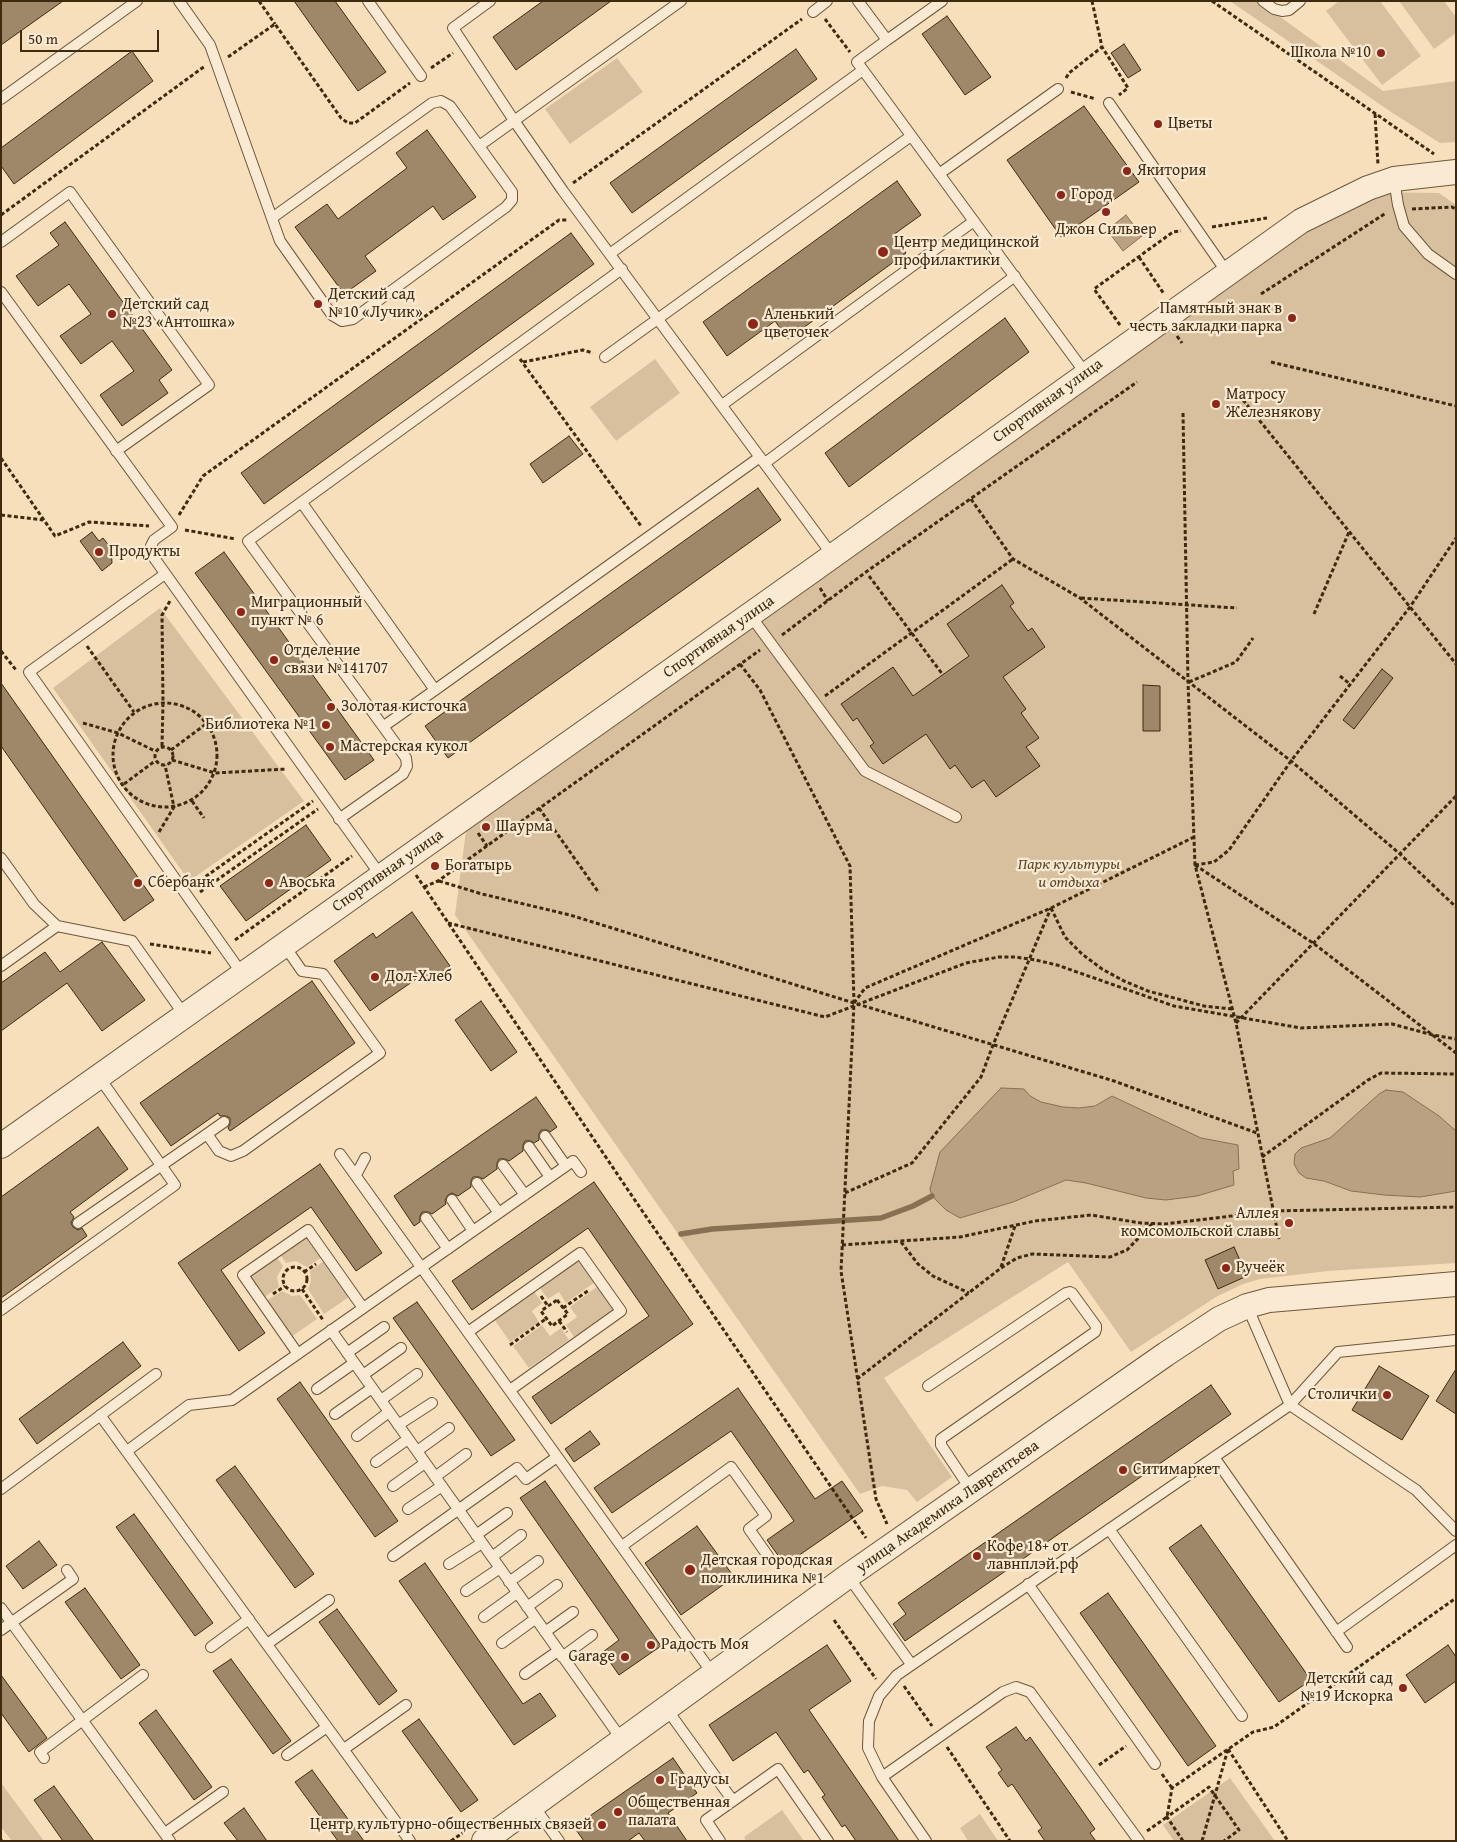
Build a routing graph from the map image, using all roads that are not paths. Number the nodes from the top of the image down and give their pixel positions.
1 (137, 1) edge
2 (179, 1) edge
3 (368, 1) edge
4 (490, 1) edge
5 (681, 1) edge
6 (827, 1) edge
7 (858, 1) edge
8 (942, 1) edge
9 (1263, 1) edge
10 (1300, 1) edge
11 (815, 10) road end
12 (887, 40) junction
13 (860, 66) junction
14 (421, 76) dead end
15 (1058, 89) road end
16 (1, 98) edge
17 (1109, 103) road end
18 (515, 122) junction
19 (911, 136) junction
20 (479, 146) junction
21 (1386, 172) junction
22 (1456, 172) edge
23 (939, 174) junction
24 (272, 218) junction
25 (974, 221) junction
26 (1, 242) edge
27 (610, 253) junction
28 (622, 269) junction
29 (1228, 274) junction
30 (1456, 274) edge
31 (1015, 276) junction
32 (1, 292) edge
33 (658, 319) junction
34 (605, 357) road end
35 (1086, 374) junction
36 (722, 405) junction
37 (116, 451) junction
38 (762, 460) junction
39 (302, 503) junction
40 (833, 556) junction
41 (165, 574) junction
42 (750, 615) junction
43 (435, 690) junction
44 (384, 726) junction
45 (956, 817) dead end
46 (339, 820) junction
47 (1, 858) edge
48 (381, 876) junction
49 (57, 926) junction
50 (284, 946) junction
51 (1, 966) edge
52 (243, 975) junction
53 (185, 1016) junction
54 (99, 1077) junction
55 (224, 1122) dead end
56 (206, 1134) junction
57 (545, 1136) dead end
58 (1, 1146) edge
59 (529, 1147) dead end
60 (340, 1154) dead end
61 (366, 1158) dead end
62 (503, 1164) dead end
63 (162, 1166) junction
64 (566, 1166) junction
65 (581, 1172) dead end
66 (356, 1176) junction
67 (550, 1177) junction
68 (477, 1183) dead end
69 (525, 1195) junction
70 (452, 1200) dead end
71 (499, 1213) junction
72 (426, 1218) dead end
73 (78, 1223) dead end
74 (473, 1231) junction
75 (448, 1249) junction
76 (422, 1267) junction
77 (1456, 1284) edge
78 (1247, 1306) junction
79 (363, 1308) junction
80 (1, 1310) edge
81 (384, 1327) dead end
82 (331, 1330) junction
83 (468, 1332) junction
84 (1456, 1340) edge
85 (401, 1348) dead end
86 (347, 1353) junction
87 (298, 1354) junction
88 (354, 1363) junction
89 (156, 1374) dead end
90 (417, 1374) dead end
91 (363, 1375) junction
92 (928, 1386) dead end
93 (372, 1388) junction
94 (317, 1389) dead end
95 (510, 1390) junction
96 (381, 1400) junction
97 (432, 1403) dead end
98 (1290, 1405) junction
99 (389, 1412) junction
100 (335, 1414) dead end
101 (100, 1415) junction
102 (398, 1425) junction
103 (449, 1428) dead end
104 (357, 1436) dead end
105 (408, 1439) junction
106 (127, 1451) junction
107 (417, 1451) junction
108 (466, 1454) dead end
109 (558, 1457) junction
110 (1214, 1457) junction
111 (376, 1462) dead end
112 (425, 1463) junction
113 (435, 1477) junction
114 (393, 1486) dead end
115 (442, 1486) junction
116 (1, 1489) edge
117 (971, 1490) junction
118 (408, 1509) dead end
119 (458, 1510) junction
120 (507, 1513) dead end
121 (1109, 1529) junction
122 (1456, 1531) edge
123 (521, 1535) dead end
124 (479, 1539) junction
125 (1456, 1545) edge
126 (622, 1546) junction
127 (393, 1556) dead end
128 (768, 1556) dead end
129 (492, 1557) junction
130 (538, 1561) dead end
131 (449, 1564) dead end
132 (500, 1568) junction
133 (67, 1570) dead end
134 (848, 1576) junction
135 (510, 1582) junction
136 (1028, 1584) junction
137 (557, 1585) dead end
138 (466, 1591) dead end
139 (517, 1593) junction
140 (329, 1600) dead end
141 (527, 1607) junction
142 (1, 1608) edge
143 (573, 1612) dead end
144 (484, 1617) dead end
145 (535, 1619) junction
146 (249, 1620) junction
147 (12, 1623) junction
148 (1, 1630) edge
149 (545, 1632) junction
150 (1336, 1632) junction
151 (592, 1635) dead end
152 (502, 1642) dead end
153 (267, 1644) junction
154 (211, 1647) dead end
155 (1347, 1647) dead end
156 (560, 1654) junction
157 (912, 1664) junction
158 (525, 1674) dead end
159 (713, 1674) junction
160 (143, 1675) dead end
161 (406, 1704) dead end
162 (666, 1708) junction
163 (1242, 1716) dead end
164 (83, 1720) junction
165 (327, 1726) junction
166 (622, 1740) junction
167 (344, 1749) junction
168 (287, 1755) dead end
169 (44, 1758) dead end
170 (1155, 1764) dead end
171 (882, 1777) junction
172 (223, 1792) dead end
173 (733, 1801) junction
174 (533, 1805) junction
175 (168, 1837) edge
176 (406, 1839) edge
177 (484, 1841) edge
178 (558, 1841) edge
179 (720, 1841) edge
180 (828, 1841) edge
181 (926, 1841) edge
182 (1139, 1841) edge

1 - 16 lane
2 - 24 lane
3 - 14 lane
4 - 18 lane
5 - 18 lane
6 - 11 lane
7 - 12 lane
8 - 12 lane
9 - 10 lane
12 - 13 lane
13 - 19 lane
13 - 27 lane
15 - 23 lane
17 - 29 lane
18 - 20 lane
18 - 27 lane
19 - 23 lane
19 - 33 lane
20 - 24 lane
20 - 24 lane
21 - 22 street, Спортивная улица
21 - 29 street, Спортивная улица
21 - 30 lane
23 - 25 lane
25 - 31 lane
25 - 36 lane
26 - 37 lane
27 - 28 lane
28 - 33 lane
28 - 39 lane
29 - 35 street, Спортивная улица
31 - 35 lane
31 - 38 lane
32 - 37 lane
33 - 34 lane
33 - 36 lane
35 - 40 street, Спортивная улица
36 - 38 lane
37 - 41 lane
38 - 40 lane
38 - 43 lane
39 - 43 lane
39 - 44 lane
40 - 42 street, Спортивная улица
41 - 46 lane
41 - 52 lane
42 - 45 lane
42 - 48 street, Спортивная улица
43 - 44 lane
44 - 46 lane
46 - 48 lane
47 - 49 lane
48 - 50 street, Спортивная улица
49 - 51 lane
49 - 53 lane
50 - 52 street, Спортивная улица
50 - 56 lane
52 - 53 street, Спортивная улица
53 - 54 street, Спортивная улица
54 - 58 street, Спортивная улица
54 - 63 lane
55 - 56 lane
56 - 63 lane
57 - 64 lane
59 - 67 lane
60 - 66 lane
61 - 66 lane
62 - 69 lane
63 - 73 lane
63 - 80 lane
64 - 65 lane
64 - 67 lane
66 - 76 lane
67 - 69 lane
68 - 71 lane
69 - 71 lane
70 - 74 lane
71 - 74 lane
72 - 75 lane
74 - 75 lane
75 - 76 lane
76 - 79 lane
76 - 83 lane
77 - 78 street, улица Академика Лаврентьева
78 - 98 lane
78 - 117 street, улица Академика Лаврентьева
79 - 82 lane
79 - 87 lane
81 - 86 lane
82 - 86 lane
82 - 87 lane
83 - 95 lane
83 - 95 lane
84 - 98 lane
85 - 91 lane
86 - 88 lane
87 - 106 lane
88 - 91 lane
88 - 94 lane
89 - 101 lane
90 - 96 lane
91 - 93 lane
92 - 117 lane
93 - 96 lane
93 - 100 lane
95 - 109 lane
96 - 99 lane
97 - 102 lane
98 - 110 lane
98 - 122 lane
99 - 102 lane
99 - 104 lane
101 - 106 lane
101 - 116 lane
102 - 105 lane
103 - 107 lane
105 - 107 lane
105 - 111 lane
106 - 146 lane
107 - 112 lane
108 - 113 lane
109 - 119 lane
109 - 126 lane
110 - 121 lane
110 - 150 lane
112 - 113 lane
112 - 114 lane
113 - 115 lane
115 - 118 lane
115 - 119 lane
117 - 134 street, улица Академика Лаврентьева
119 - 124 lane
119 - 127 lane
120 - 124 lane
121 - 136 lane
121 - 163 lane
123 - 129 lane
124 - 129 lane
124 - 131 lane
125 - 150 lane
126 - 128 lane
126 - 159 lane
129 - 132 lane
130 - 135 lane
132 - 135 lane
132 - 138 lane
133 - 147 lane
134 - 157 lane
134 - 159 street, улица Академика Лаврентьева
135 - 139 lane
136 - 157 lane
136 - 170 lane
137 - 141 lane
139 - 141 lane
139 - 144 lane
140 - 153 lane
141 - 145 lane
142 - 147 lane
143 - 149 lane
145 - 149 lane
145 - 152 lane
146 - 153 lane
146 - 154 lane
147 - 148 lane
147 - 164 lane
149 - 156 lane
150 - 155 lane
151 - 156 lane
153 - 165 lane
156 - 158 lane
156 - 166 lane
157 - 171 lane
159 - 162 street, улица Академика Лаврентьева
160 - 164 lane
161 - 167 lane
162 - 166 street, улица Академика Лаврентьева
162 - 173 lane
164 - 169 lane
164 - 175 lane
165 - 167 lane
165 - 168 lane
166 - 174 street, улица Академика Лаврентьева
167 - 176 lane
171 - 181 lane
171 - 182 lane
172 - 175 lane
173 - 179 lane
173 - 180 lane
174 - 177 street, улица Академика Лаврентьева
174 - 178 lane

